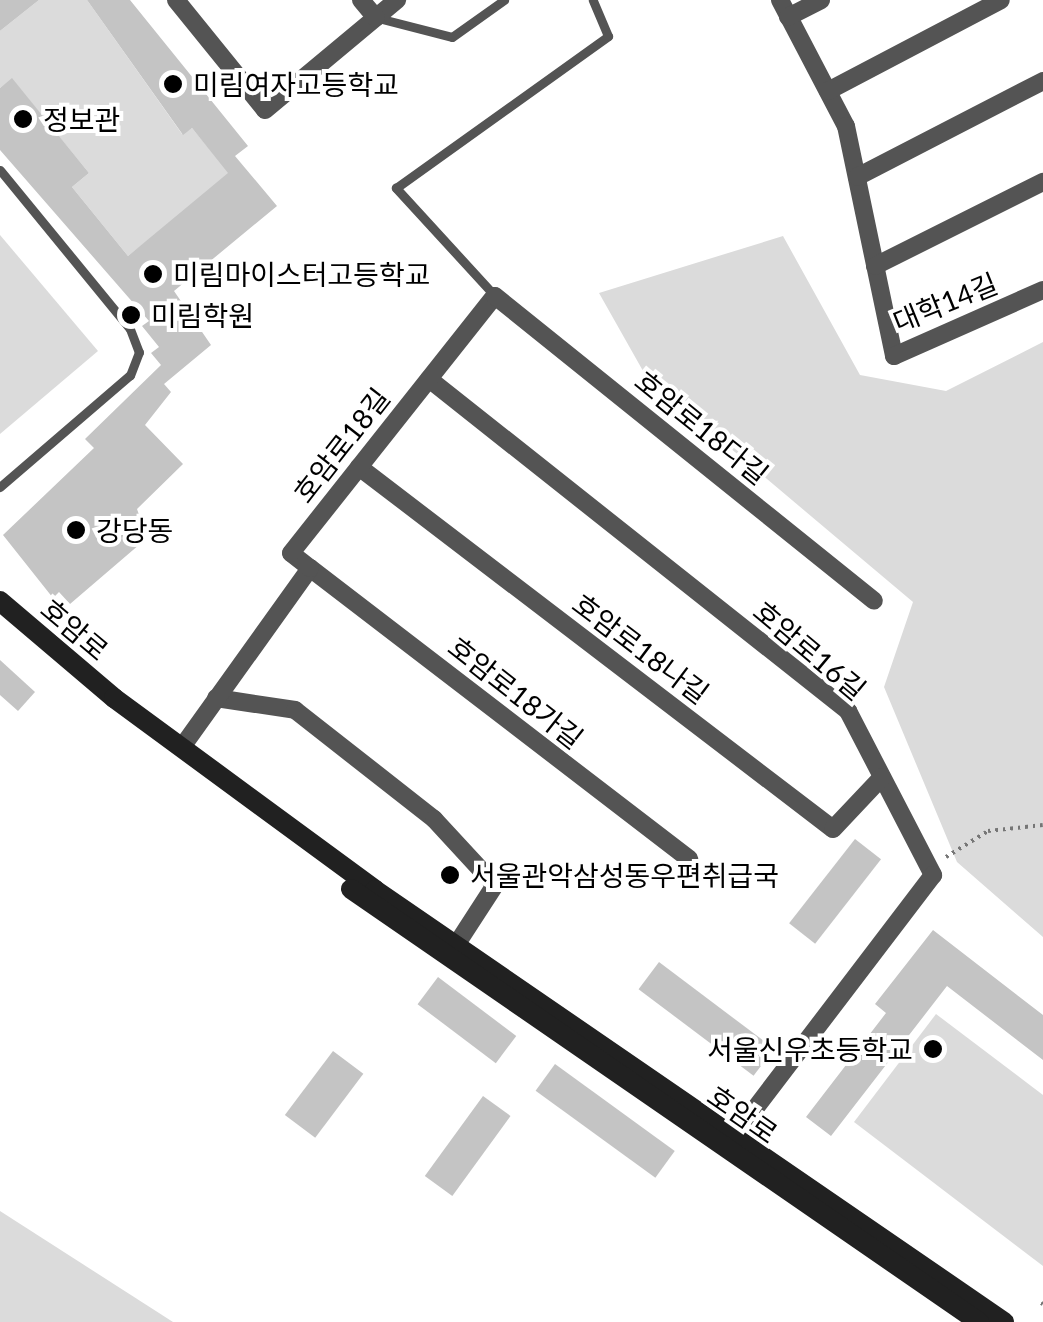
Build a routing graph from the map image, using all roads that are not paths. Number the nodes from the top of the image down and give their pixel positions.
1 (176, 0) edge
2 (361, 0) edge
3 (397, 0) edge
4 (504, 0) edge
5 (593, 0) edge
6 (821, 0) edge
7 (1001, 0) edge
8 (784, 8) edge
9 (376, 18) junction
10 (1043, 81) edge
11 (828, 91) junction
12 (0, 170) edge
13 (857, 176) junction
14 (1043, 182) edge
15 (875, 266) junction
16 (1043, 290) edge
17 (495, 296) junction
18 (429, 379) junction
19 (359, 467) junction
20 (0, 486) edge
21 (310, 568) junction
22 (0, 601) edge
23 (874, 601) dead end
24 (0, 613) edge
25 (216, 698) junction
26 (182, 747) junction
27 (882, 778) junction
28 (689, 859) dead end
29 (458, 942) junction
30 (730, 1140) junction
31 (979, 1322) edge
32 (1004, 1322) edge

1 - 9 street
2 - 9 street
3 - 9 street
4 - 9 lane
5 - 17 lane
6 - 8 street, 대학14길
7 - 11 street
8 - 11 street, 대학14길
10 - 13 street
11 - 13 street, 대학14길
12 - 20 lane
13 - 15 street, 대학14길
14 - 15 street
15 - 16 street, 대학14길
17 - 18 street, 호암로18길
17 - 23 street, 호암로18다길
18 - 19 street, 호암로18길
18 - 27 street, 호암로16길
19 - 21 street, 호암로18길
19 - 27 street, 호암로18나길
21 - 25 street
21 - 28 street, 호암로18가길
22 - 26 main road, 호암로
24 - 31 main road
25 - 26 street
25 - 29 street
26 - 29 main road, 호암로
27 - 30 street, 호암로16길
29 - 30 main road, 호암로
30 - 32 main road, 호암로

